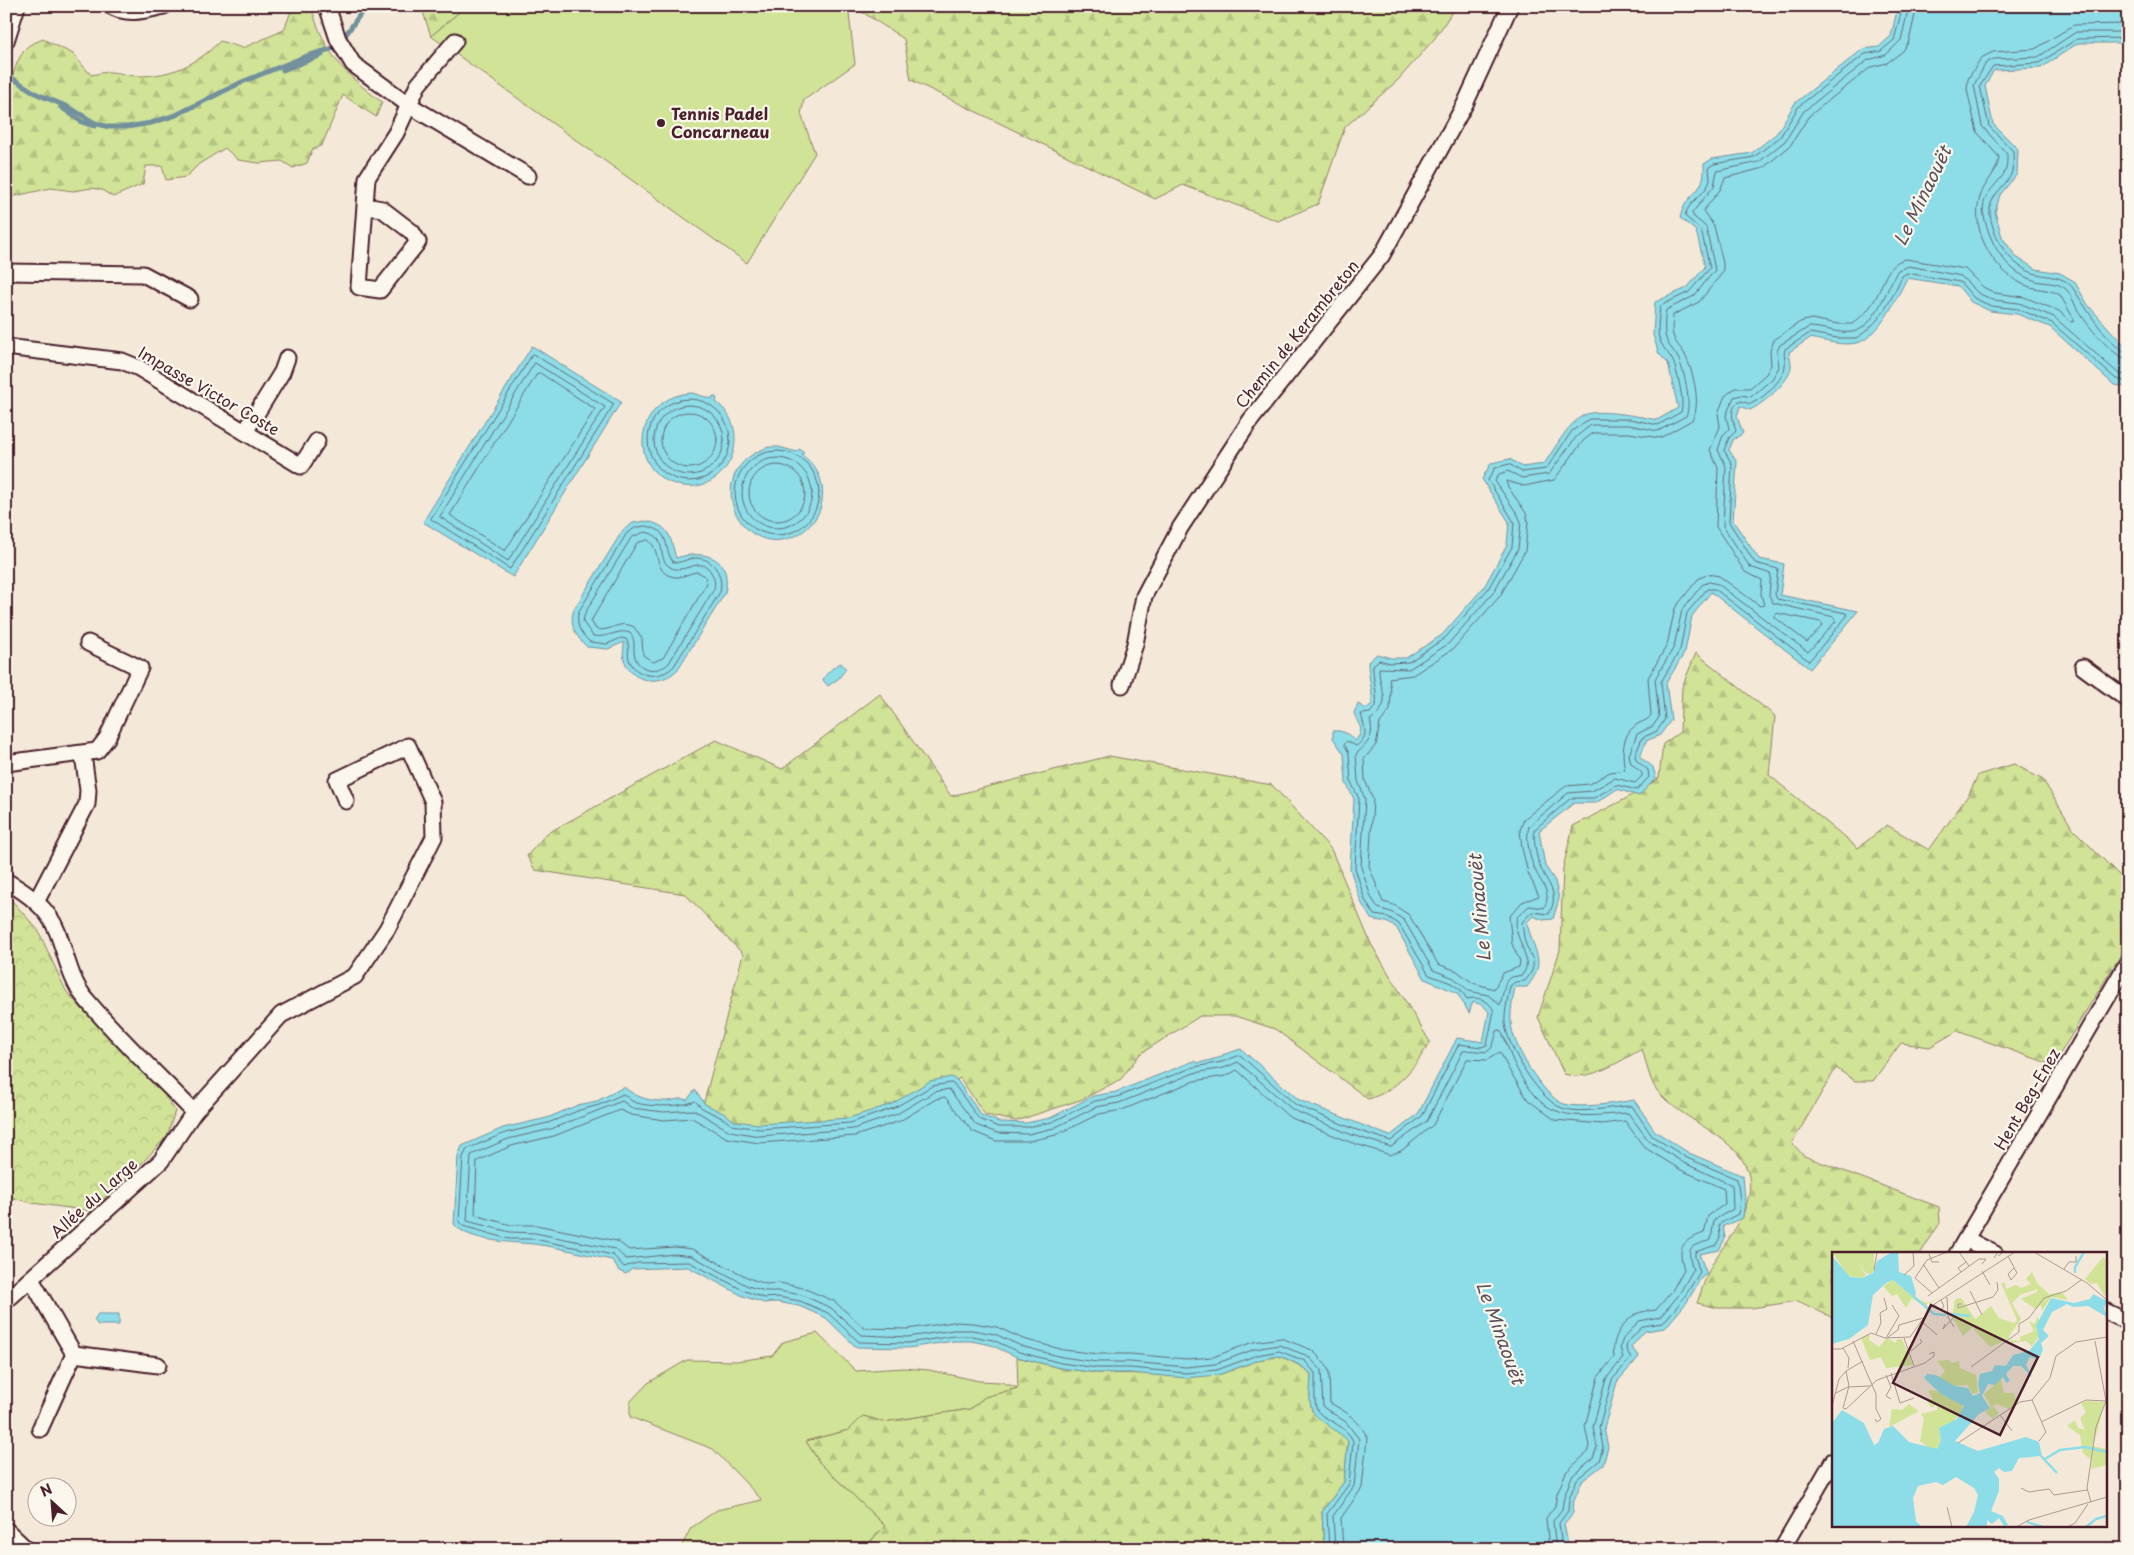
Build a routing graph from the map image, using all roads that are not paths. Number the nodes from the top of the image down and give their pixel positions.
1 (16, 6) edge
2 (111, 6) edge
3 (164, 6) edge
4 (328, 6) edge
5 (1510, 6) edge
6 (6, 41) edge
7 (455, 41) dead end
8 (409, 105) junction
9 (528, 176) dead end
10 (365, 206) junction
11 (6, 272) edge
12 (190, 298) dead end
13 (6, 347) edge
14 (287, 358) dead end
15 (245, 432) junction
16 (317, 441) dead end
17 (88, 643) dead end
18 (2083, 668) dead end
19 (1122, 685) dead end
20 (2128, 700) edge
21 (82, 754) junction
22 (6, 763) edge
23 (346, 802) dead end
24 (6, 881) edge
25 (36, 902) junction
26 (2128, 962) edge
27 (194, 1112) junction
28 (1966, 1239) junction
29 (1958, 1252) edge
30 (1991, 1252) edge
31 (31, 1279) junction
32 (6, 1301) edge
33 (2106, 1311) edge
34 (2128, 1322) edge
35 (74, 1354) junction
36 (158, 1365) dead end
37 (40, 1429) dead end
38 (1832, 1463) edge
39 (6, 1530) edge
40 (26, 1549) edge
41 (1782, 1549) edge

1 - 6 street
2 - 3 street
4 - 8 street
5 - 19 street, Chemin de Kerambreton
7 - 8 street
8 - 9 street
8 - 10 street
10 - 10 street
11 - 12 street
13 - 15 street, Impasse Victor Coste
14 - 15 street
15 - 16 street, Impasse Victor Coste
17 - 21 street
18 - 20 street
21 - 22 street
21 - 25 street
23 - 27 street, Allée du Large
24 - 25 street
25 - 27 street
26 - 28 street, Hent Beg-Enez
27 - 31 street, Allée du Large
28 - 29 street, Hent Beg-Enez
28 - 30 street
31 - 32 street, Allée du Large
31 - 35 street
33 - 34 street
35 - 36 street
35 - 37 street
38 - 41 street
39 - 40 street

